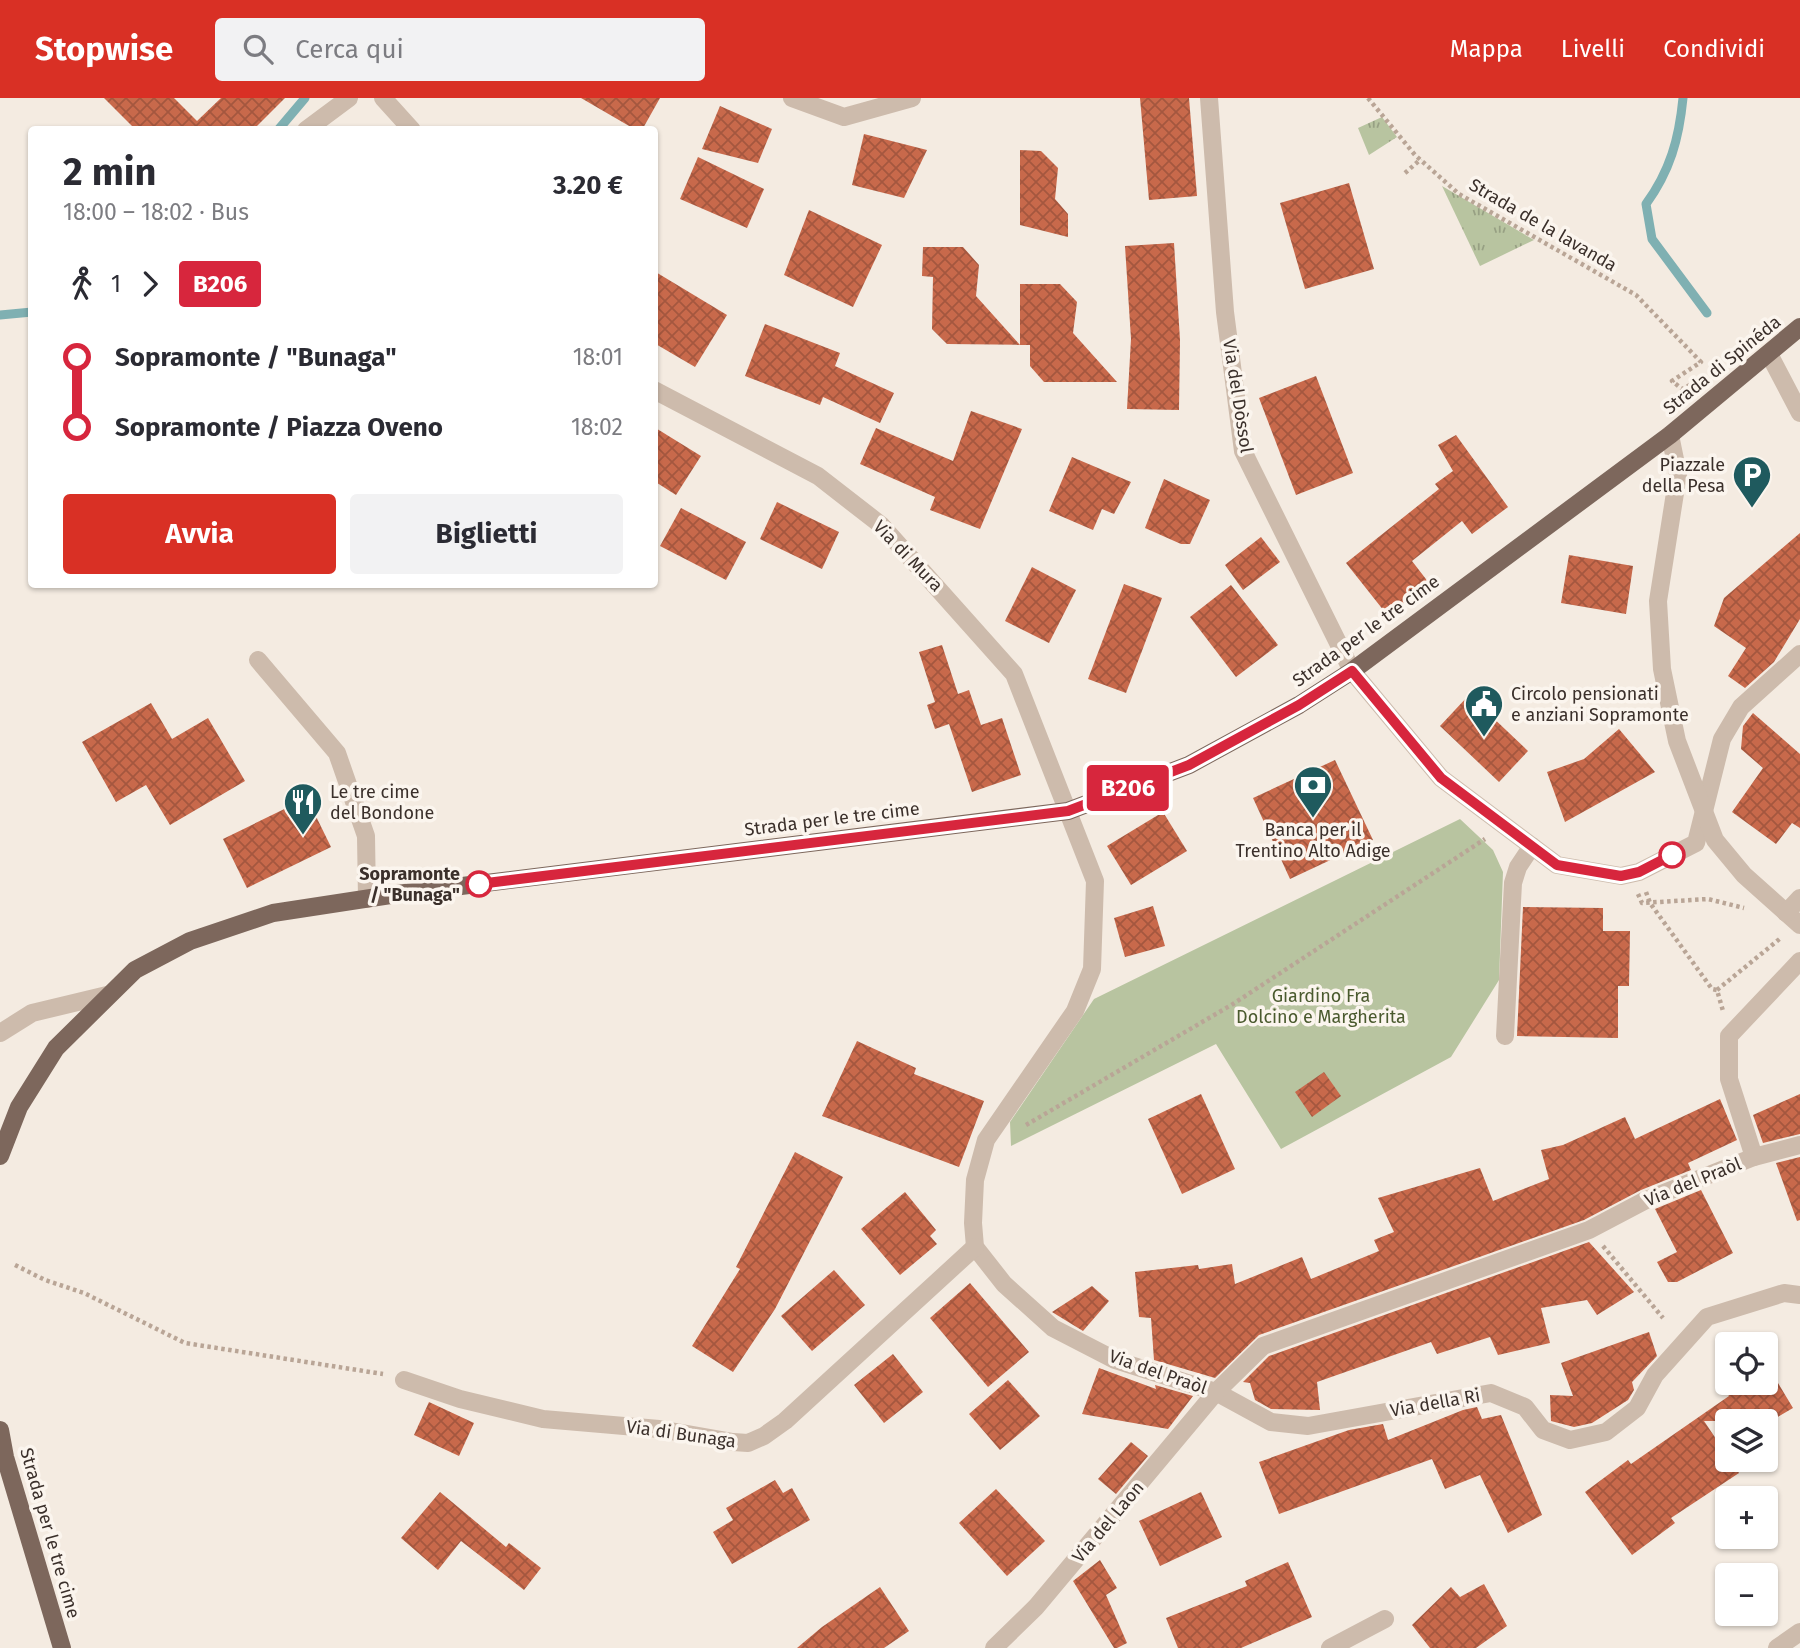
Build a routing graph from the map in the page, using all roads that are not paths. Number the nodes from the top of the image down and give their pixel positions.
1 (349, 98) edge
2 (383, 98) edge
3 (792, 98) edge
4 (912, 98) edge
5 (1209, 98) edge
6 (311, 126) edge
7 (408, 126) edge
8 (1800, 327) edge
9 (1769, 354) junction
10 (658, 392) edge
11 (1800, 413) edge
12 (1670, 435) junction
13 (1800, 654) edge
14 (258, 660) dead end
15 (1352, 671) junction
16 (1068, 811) junction
17 (1704, 814) junction
18 (1526, 841) junction
19 (1800, 898) edge
20 (367, 899) junction
21 (1795, 921) edge
22 (1800, 961) edge
23 (107, 995) junction
24 (0, 1033) edge
25 (1505, 1035) dead end
26 (1800, 1145) edge
27 (0, 1156) edge
28 (1754, 1157) junction
29 (975, 1247) junction
30 (1800, 1295) edge
31 (404, 1380) road end
32 (1216, 1391) junction
33 (0, 1430) edge
34 (1385, 1619) dead end
35 (1800, 1632) edge
36 (62, 1648) edge
37 (994, 1648) edge
38 (1330, 1648) edge
39 (1777, 1648) edge

1 - 6 street
2 - 7 street
3 - 4 street
5 - 15 street, Via del Dòssol
8 - 9 main road, Strada di Spinéda
9 - 11 street
9 - 12 main road, Strada di Spinéda
10 - 16 street, Via di Mura
12 - 15 main road, Strada per le tre cime
12 - 17 street
13 - 17 street
14 - 20 street
15 - 16 main road, Strada per le tre cime
15 - 18 street, Via del Dòssol
16 - 20 main road, Strada per le tre cime
16 - 29 street
17 - 18 street, Via del Dòssol
17 - 21 street
18 - 25 street
19 - 21 street
20 - 23 main road, Strada per le tre cime
22 - 28 street
23 - 24 street
23 - 27 main road, Strada per le tre cime
26 - 28 street, Via del Praòl
28 - 32 street, Via del Praòl
29 - 31 street, Via di Bunaga
29 - 32 street, Via del Praòl
30 - 32 street, Via della Ri
32 - 37 street, Via del Laon
33 - 36 main road, Strada per le tre cime
34 - 38 street
35 - 39 street

